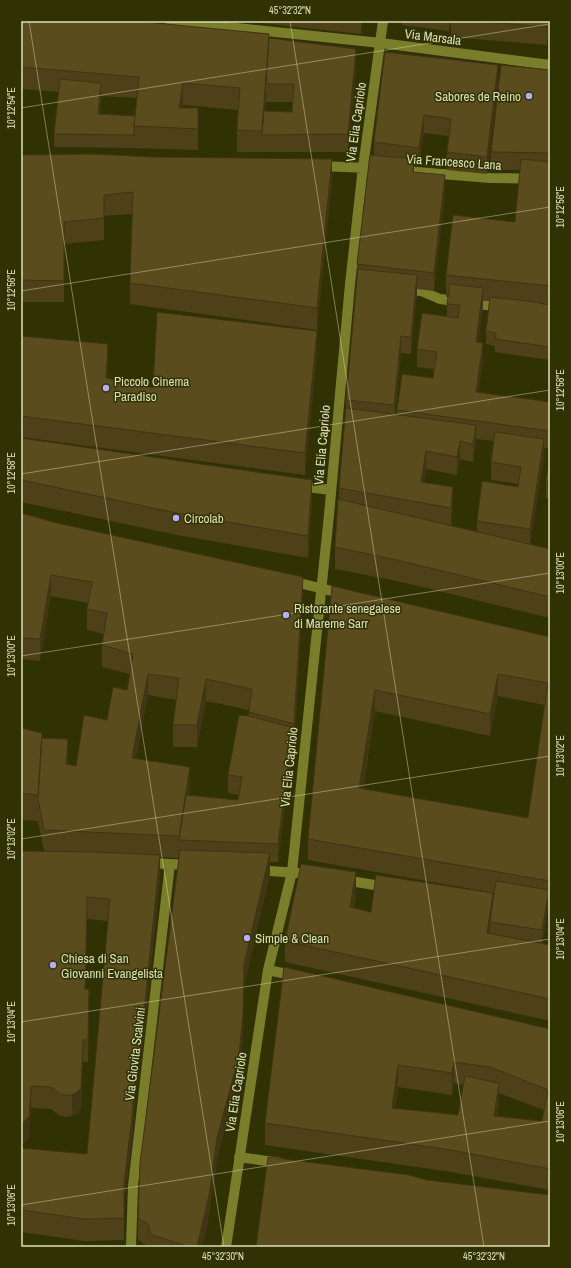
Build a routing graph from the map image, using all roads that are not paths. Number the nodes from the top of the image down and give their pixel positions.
1 (170, 21) edge
2 (383, 21) edge
3 (381, 44) junction
4 (550, 65) edge
5 (307, 166) edge
6 (363, 168) junction
7 (379, 169) edge
8 (395, 170) edge
9 (550, 180) edge
10 (397, 289) edge
11 (511, 308) edge
12 (293, 485) edge
13 (331, 490) junction
14 (282, 579) edge
15 (320, 589) junction
16 (351, 596) edge
17 (138, 863) edge
18 (170, 864) junction
19 (200, 866) edge
20 (246, 869) edge
21 (292, 872) junction
22 (306, 875) edge
23 (335, 879) edge
24 (397, 889) edge
25 (268, 970) junction
26 (306, 978) edge
27 (240, 1157) junction
28 (294, 1165) edge
29 (131, 1247) edge
30 (226, 1247) edge

1 - 3 street, Via Marsala
2 - 3 street, Via Elia Capriolo
3 - 4 street, Via Marsala
3 - 6 street, Via Elia Capriolo
5 - 6 street
6 - 7 street
6 - 13 street, Via Elia Capriolo
8 - 9 street, Via Francesco Lana
10 - 11 street
12 - 13 street
13 - 15 street, Via Elia Capriolo
14 - 15 street
15 - 16 street
15 - 21 street, Via Elia Capriolo
17 - 18 street
18 - 19 street
18 - 29 street, Via Giovita Scalvini
20 - 21 street
21 - 22 street
21 - 25 street, Via Elia Capriolo
23 - 24 street
25 - 26 street
25 - 27 street, Via Elia Capriolo
27 - 28 street
27 - 30 street, Via Elia Capriolo

